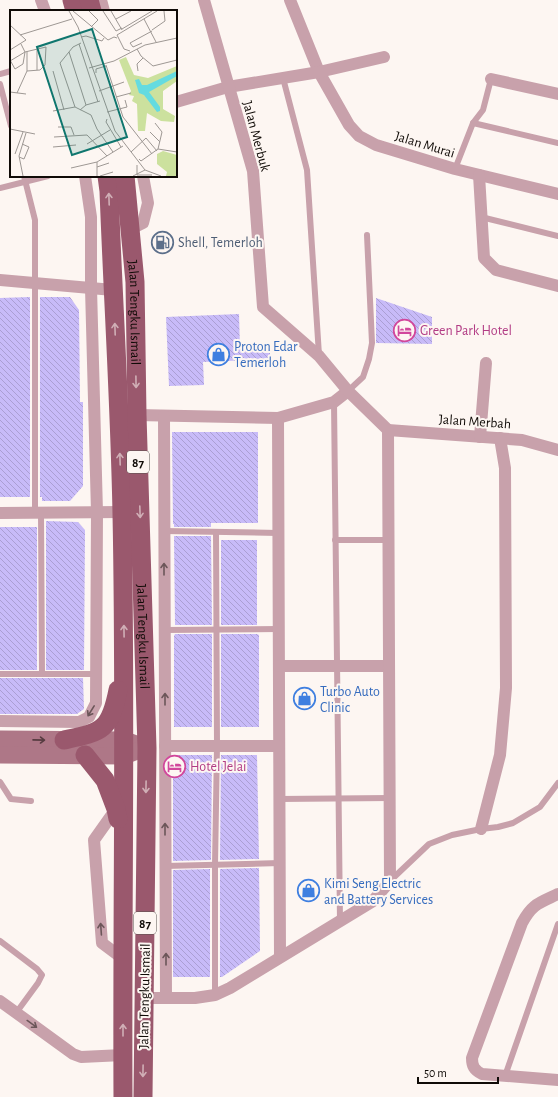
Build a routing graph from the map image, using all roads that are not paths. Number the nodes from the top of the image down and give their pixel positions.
1 (41, 0) edge
2 (72, 0) edge
3 (89, 0) edge
4 (101, 0) edge
5 (204, 0) edge
6 (290, 0) edge
7 (44, 10) edge
8 (75, 10) edge
9 (92, 10) edge
10 (104, 10) edge
11 (384, 58) dead end
12 (10, 71) edge
13 (319, 72) junction
14 (0, 74) edge
15 (283, 78) junction
16 (491, 78) joint
17 (0, 84) edge
18 (228, 87) junction
19 (558, 94) edge
20 (177, 102) edge
21 (10, 122) edge
22 (473, 123) junction
23 (558, 144) edge
24 (455, 168) junction
25 (479, 175) junction
26 (40, 177) edge
27 (85, 177) edge
28 (107, 177) edge
29 (125, 177) edge
30 (143, 177) edge
31 (25, 179) edge
32 (0, 188) edge
33 (558, 194) edge
34 (481, 217) junction
35 (131, 229) junction
36 (367, 234) dead end
37 (558, 236) edge
38 (0, 280) edge
39 (36, 283) junction
40 (558, 286) edge
41 (91, 288) junction
42 (113, 290) junction
43 (319, 356) junction
44 (486, 363) dead end
45 (348, 391) junction
46 (334, 402) junction
47 (137, 415) junction
48 (164, 416) junction
49 (278, 418) junction
50 (388, 430) junction
51 (480, 437) junction
52 (500, 438) junction
53 (558, 450) edge
54 (97, 512) junction
55 (122, 512) junction
56 (0, 513) edge
57 (38, 513) junction
58 (164, 531) junction
59 (216, 532) junction
60 (278, 533) junction
61 (335, 540) junction
62 (388, 540) junction
63 (143, 607) junction
64 (123, 608) junction
65 (279, 629) junction
66 (165, 630) junction
67 (216, 630) junction
68 (124, 657) junction
69 (279, 666) junction
70 (337, 666) junction
71 (389, 666) junction
72 (0, 674) edge
73 (42, 674) junction
74 (96, 674) junction
75 (0, 721) edge
76 (0, 739) edge
77 (64, 740) junction
78 (217, 746) junction
79 (279, 746) junction
80 (156, 747) junction
81 (124, 748) junction
82 (0, 755) edge
83 (85, 755) junction
84 (0, 782) edge
85 (558, 783) edge
86 (338, 798) junction
87 (390, 798) junction
88 (279, 799) junction
89 (31, 801) dead end
90 (116, 809) junction
91 (481, 828) junction
92 (123, 844) junction
93 (280, 863) junction
94 (145, 864) junction
95 (215, 865) junction
96 (165, 866) junction
97 (390, 881) junction
98 (558, 894) edge
99 (123, 906) junction
100 (340, 922) junction
101 (558, 924) edge
102 (0, 941) edge
103 (280, 957) junction
104 (122, 958) junction
105 (215, 995) junction
106 (144, 998) junction
107 (166, 998) junction
108 (0, 1001) edge
109 (16, 1013) junction
110 (123, 1055) junction
111 (505, 1076) junction
112 (558, 1079) edge
113 (123, 1097) edge
114 (143, 1097) edge

1 - 7 street
2 - 8 main road
3 - 9 main road
4 - 10 street
5 - 18 street, Jalan Merbuk
6 - 13 street, Jalan Murai
11 - 13 street
12 - 14 lane
13 - 15 street
13 - 24 street, Jalan Murai
15 - 18 street
15 - 43 lane
16 - 19 street
16 - 22 lane
17 - 21 lane
18 - 20 street
18 - 43 street, Jalan Merbuk
22 - 23 lane
22 - 24 lane
24 - 25 street, Jalan Murai
25 - 33 street, Jalan Murai
25 - 34 street
26 - 31 lane
27 - 41 street
42 -> 28 main road, Jalan Tengku Ismail / 87
29 - 35 main road, Jalan Tengku Ismail / 87
30 - 35 street
31 - 32 lane
31 - 39 lane
34 - 37 lane
34 - 40 street
35 -> 47 main road, Jalan Tengku Ismail / 87
36 - 45 lane
38 - 39 street
39 - 41 street
39 - 57 lane
41 - 42 street
41 - 54 street
55 -> 42 main road, Jalan Tengku Ismail / 87
43 - 45 street
44 - 51 street
45 - 46 street
45 - 50 street
46 - 49 street
46 - 61 lane
47 - 48 street
47 -> 63 main road, Jalan Tengku Ismail / 87
48 - 49 street
48 - 58 street, Jalan Tengku Ismail
49 - 60 street
50 - 51 street, Jalan Merbah
50 - 62 street
51 - 52 street, Jalan Merbah
52 - 53 street, Jalan Merbah
52 - 91 street
54 - 55 street
54 - 57 street
54 - 74 street
55 - 64 main road, Jalan Tengku Ismail / 87
56 - 57 street
57 - 73 lane
58 - 59 lane
66 -> 58 street, Jalan Tengku Ismail
59 - 60 lane
59 - 67 lane
60 - 65 street
61 - 62 lane
61 - 70 lane
62 - 71 street
63 - 64 main road
63 - 80 main road, Jalan Tengku Ismail / 87
68 -> 64 main road, Jalan Tengku Ismail / 87
65 - 67 lane
65 - 69 street
66 - 67 lane
80 -> 66 street, Jalan Tengku Ismail
67 - 78 lane
68 - 77 main road
68 - 81 main road, Jalan Tengku Ismail / 87
69 - 70 street
69 - 79 street
70 - 71 street
70 - 86 lane
71 - 87 street
72 - 73 lane
73 - 74 lane
74 -> 75 street
76 -> 77 main road
77 - 81 main road
78 - 79 street
78 - 80 street
78 - 95 lane
79 - 88 street
80 - 81 main road
80 -> 94 main road, Jalan Tengku Ismail / 87
96 -> 80 street, Jalan Tengku Ismail
81 - 83 main road
81 - 92 main road, Jalan Tengku Ismail / 87
82 - 83 main road
83 - 90 main road
84 - 89 lane
85 - 91 lane
86 - 87 lane
86 - 88 lane
86 - 100 lane
87 - 97 street
88 - 93 street
90 - 92 main road
104 -> 90 street
91 - 97 lane
92 - 99 main road, Jalan Tengku Ismail / 87
93 - 95 lane
93 - 103 street
94 - 99 main road
94 - 106 main road, Jalan Tengku Ismail / 87
95 - 96 lane
95 - 105 lane
107 -> 96 street, Jalan Tengku Ismail
97 - 100 street
98 - 111 street
99 - 104 main road, Jalan Tengku Ismail / 87
100 - 103 street
101 - 111 lane
102 - 109 lane
103 - 105 street
110 -> 104 main road, Jalan Tengku Ismail / 87
105 - 107 street
106 - 107 street
106 -> 114 main road, Jalan Tengku Ismail / 87
108 - 109 street
109 -> 110 street
110 - 113 main road, Jalan Tengku Ismail / 87
111 - 112 street

